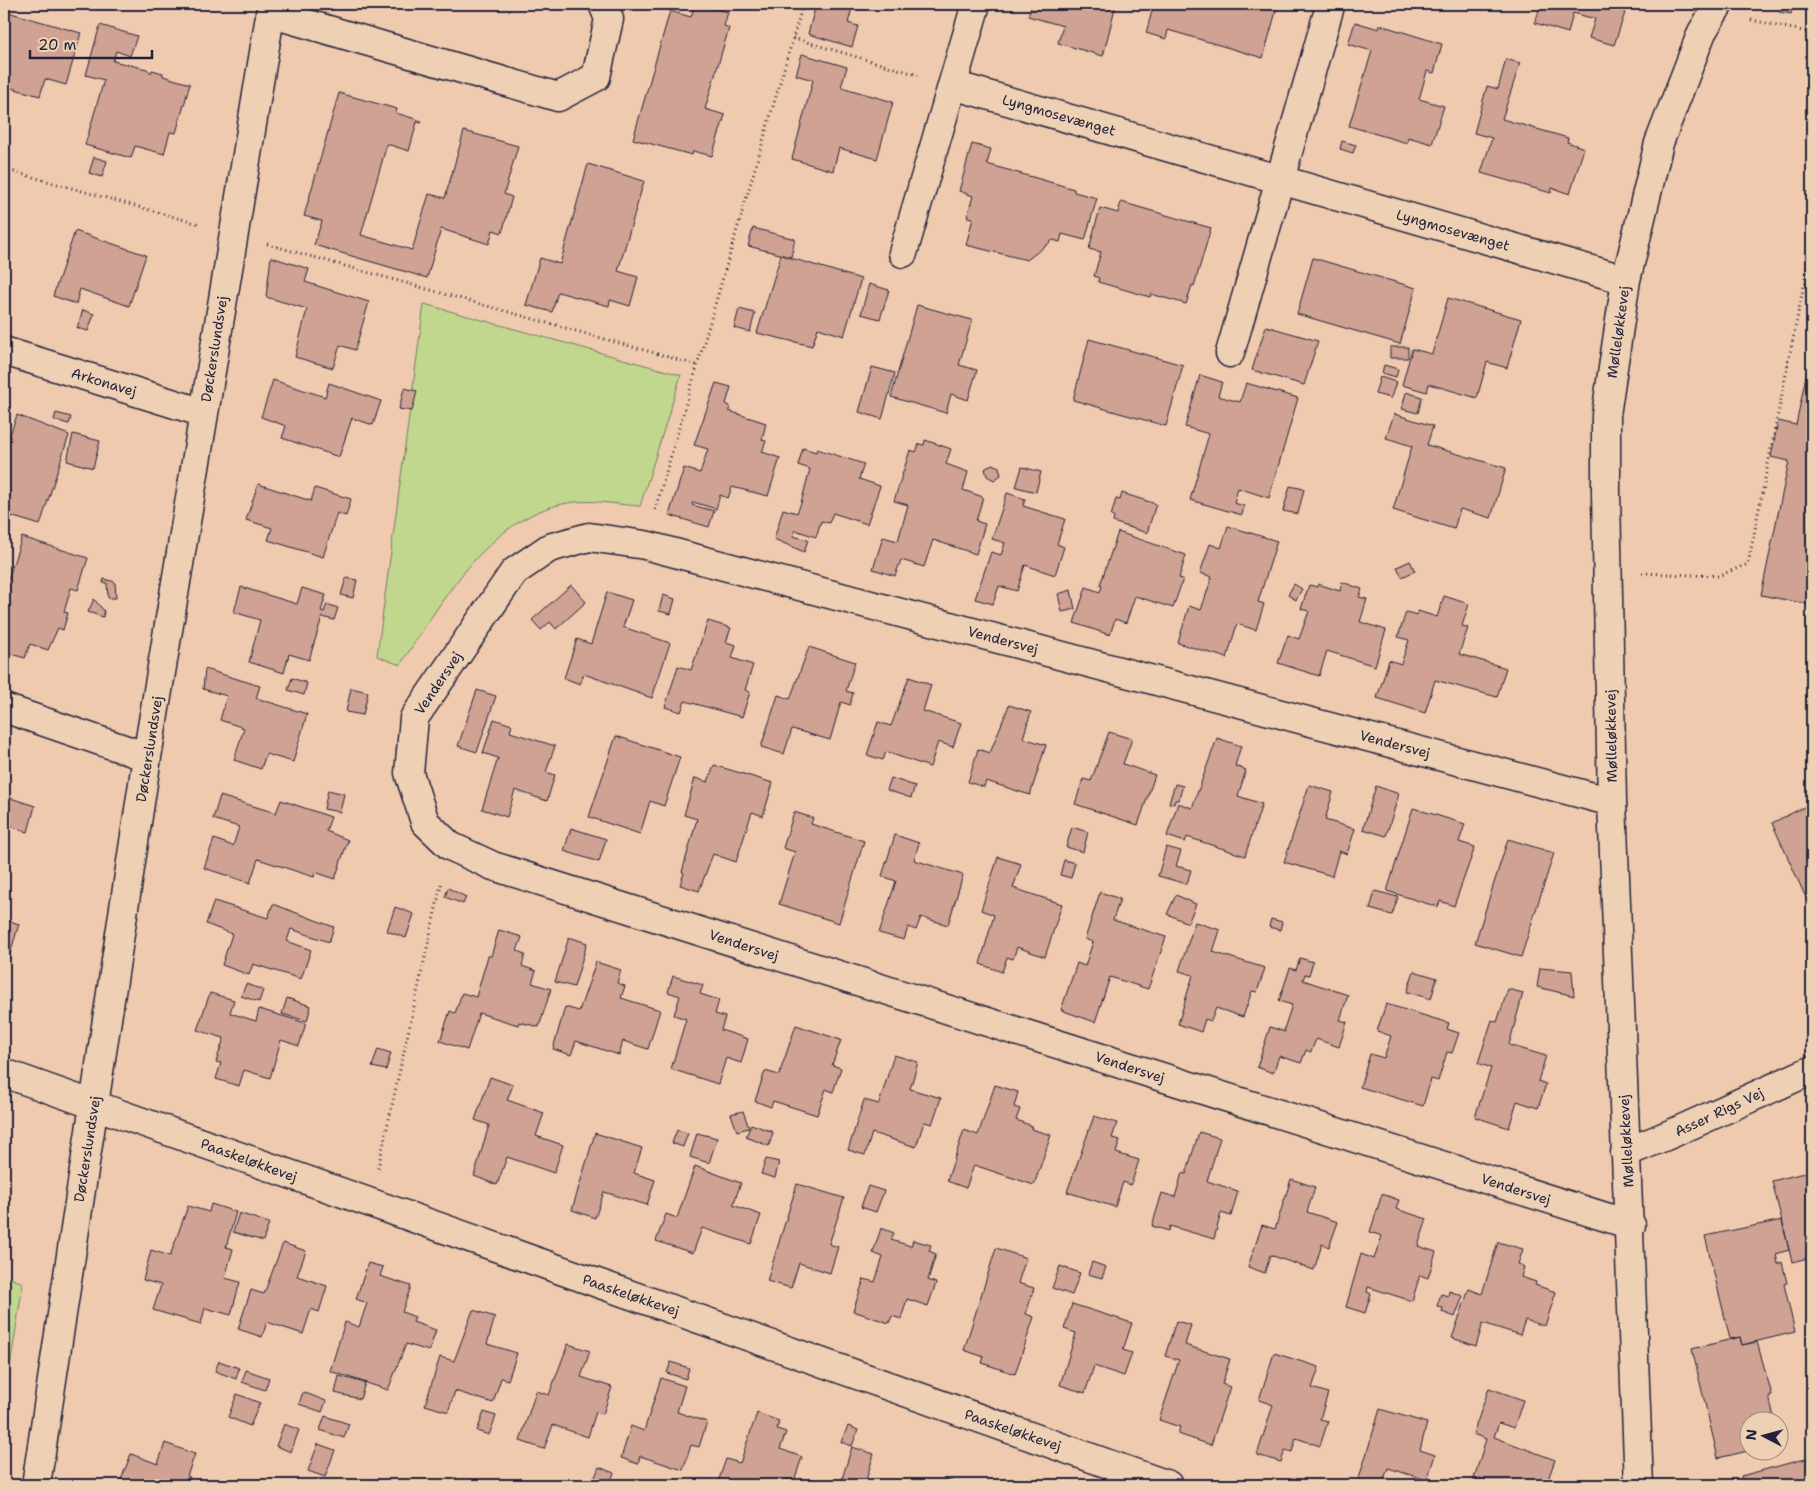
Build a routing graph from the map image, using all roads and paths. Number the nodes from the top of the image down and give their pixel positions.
1 (603, 4) edge
2 (802, 4) edge
3 (976, 4) edge
4 (1330, 6) dead end
5 (1716, 8) edge
6 (271, 9) edge
7 (1812, 33) edge
8 (792, 38) junction
9 (953, 85) junction
10 (4, 169) edge
11 (1280, 180) junction
12 (233, 234) junction
13 (1812, 244) edge
14 (904, 253) dead end
15 (1626, 280) junction
16 (4, 351) edge
17 (1230, 353) dead end
18 (697, 366) junction
19 (204, 413) junction
20 (645, 544) junction
21 (1608, 571) junction
22 (4, 708) edge
23 (147, 757) junction
24 (1612, 802) junction
25 (450, 846) junction
26 (1812, 1070) edge
27 (4, 1073) edge
28 (94, 1105) junction
29 (1625, 1152) junction
30 (370, 1203) junction
31 (1631, 1225) junction
32 (36, 1485) edge
33 (1168, 1485) edge
34 (1639, 1485) edge

1 - 6 street, Døckerslundsvej
2 - 8 path
3 - 9 street
4 - 11 street
5 - 7 path
5 - 15 street, Mølleløkkevej
6 - 12 street, Døckerslundsvej
8 - 9 path
8 - 18 path
9 - 11 street, Lyngmosevænget
9 - 14 street
10 - 12 path
11 - 15 street, Lyngmosevænget
11 - 17 street
12 - 18 path
12 - 19 street, Døckerslundsvej
13 - 21 path
15 - 21 street, Mølleløkkevej
16 - 19 street, Arkonavej
18 - 20 path
19 - 23 street, Døckerslundsvej
20 - 24 street, Vendersvej
20 - 25 street, Vendersvej
21 - 24 street, Mølleløkkevej
22 - 23 street
23 - 28 street, Døckerslundsvej
24 - 29 street, Mølleløkkevej
25 - 30 path
25 - 31 street, Vendersvej
26 - 29 street, Asser Rigs Vej
27 - 28 street, Paaskeløkkevej
28 - 30 street, Paaskeløkkevej
28 - 32 street, Døckerslundsvej
29 - 31 street, Mølleløkkevej
30 - 33 street, Paaskeløkkevej
31 - 34 street, Mølleløkkevej

